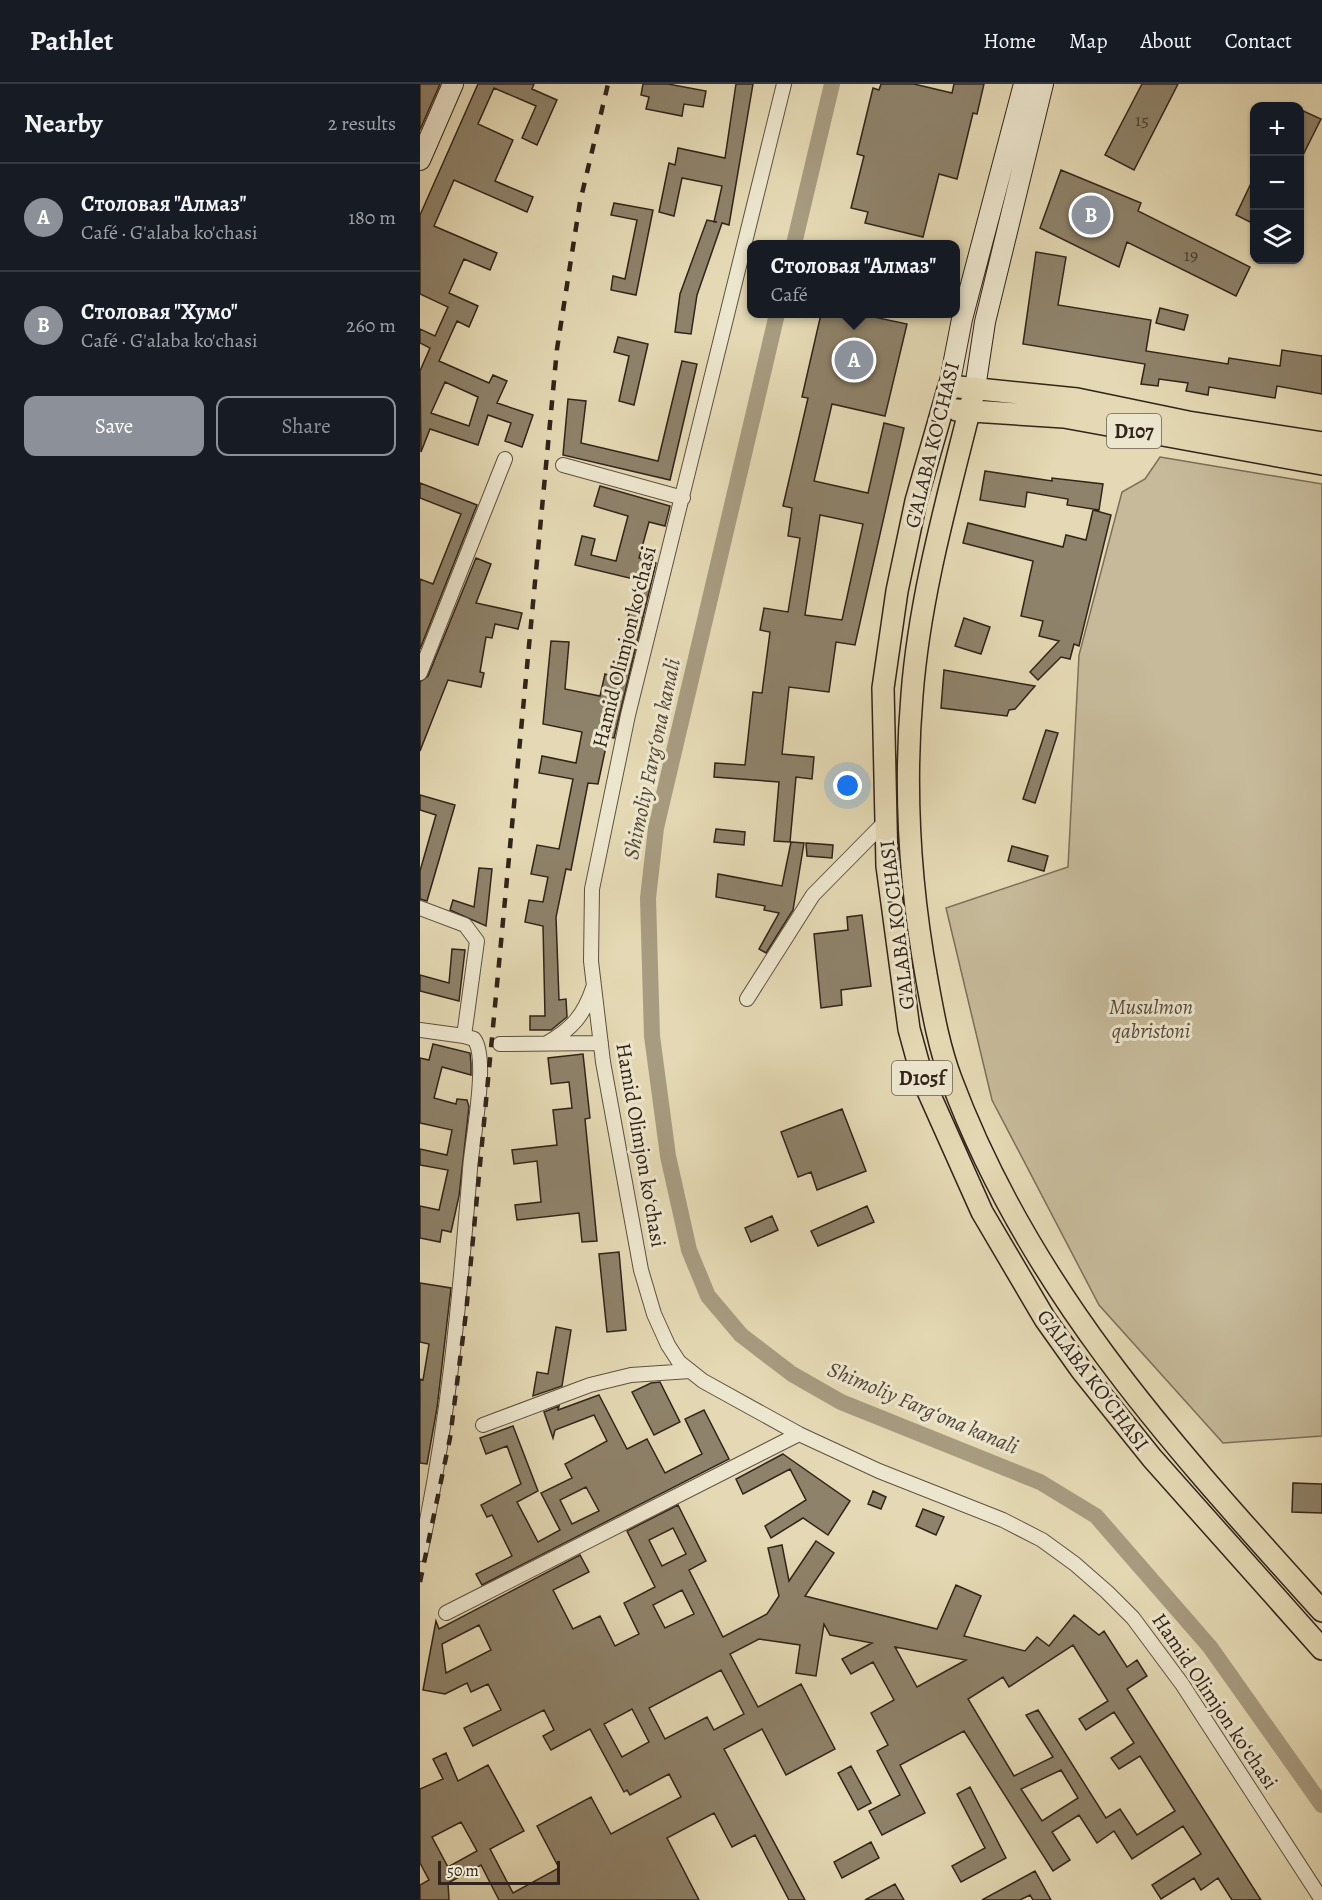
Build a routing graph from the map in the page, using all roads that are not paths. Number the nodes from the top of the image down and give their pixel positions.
1 (453, 84) edge
2 (784, 84) edge
3 (1024, 84) edge
4 (1043, 84) edge
5 (420, 160) edge
6 (949, 386) junction
7 (975, 388) junction
8 (944, 408) junction
9 (969, 411) junction
10 (1322, 443) edge
11 (505, 459) dead end
12 (1322, 464) edge
13 (563, 465) dead end
14 (683, 498) junction
15 (420, 673) edge
16 (885, 822) junction
17 (420, 908) edge
18 (594, 984) junction
19 (747, 999) dead end
20 (420, 1030) edge
21 (464, 1035) junction
22 (601, 1042) junction
23 (500, 1044) dead end
24 (546, 1044) junction
25 (690, 1371) junction
26 (483, 1425) dead end
27 (799, 1434) junction
28 (420, 1554) edge
29 (1322, 1611) edge
30 (446, 1613) dead end
31 (1322, 1649) edge
32 (1322, 1900) edge

1 - 5 main road
2 - 14 street, Hamid Olimjon koʻchasi
3 - 6 main road, G'ALABA KO'CHASI / D105f
4 - 7 main road, G'ALABA KO'CHASI / D105f
6 - 7 main road, D107
6 - 8 main road, G'ALABA KO'CHASI / D105f
7 - 9 main road, G'ALABA KO'CHASI / D105f
7 - 10 main road, D107
8 - 9 main road, D107
8 - 16 main road, G'ALABA KO'CHASI / D105f
9 - 12 main road, D107
9 - 29 main road, G'ALABA KO'CHASI / D105f
11 - 15 street
13 - 14 street
14 - 18 street, Hamid Olimjon koʻchasi
16 - 19 street
16 - 31 main road, G'ALABA KO'CHASI / D105f
17 - 21 street
18 - 22 street, Hamid Olimjon koʻchasi
18 - 24 street
20 - 21 street
21 - 28 street
22 - 24 street
22 - 25 street, Hamid Olimjon koʻchasi
23 - 24 street
25 - 26 street
25 - 27 street, Hamid Olimjon koʻchasi
27 - 30 street
27 - 32 street, Hamid Olimjon koʻchasi

